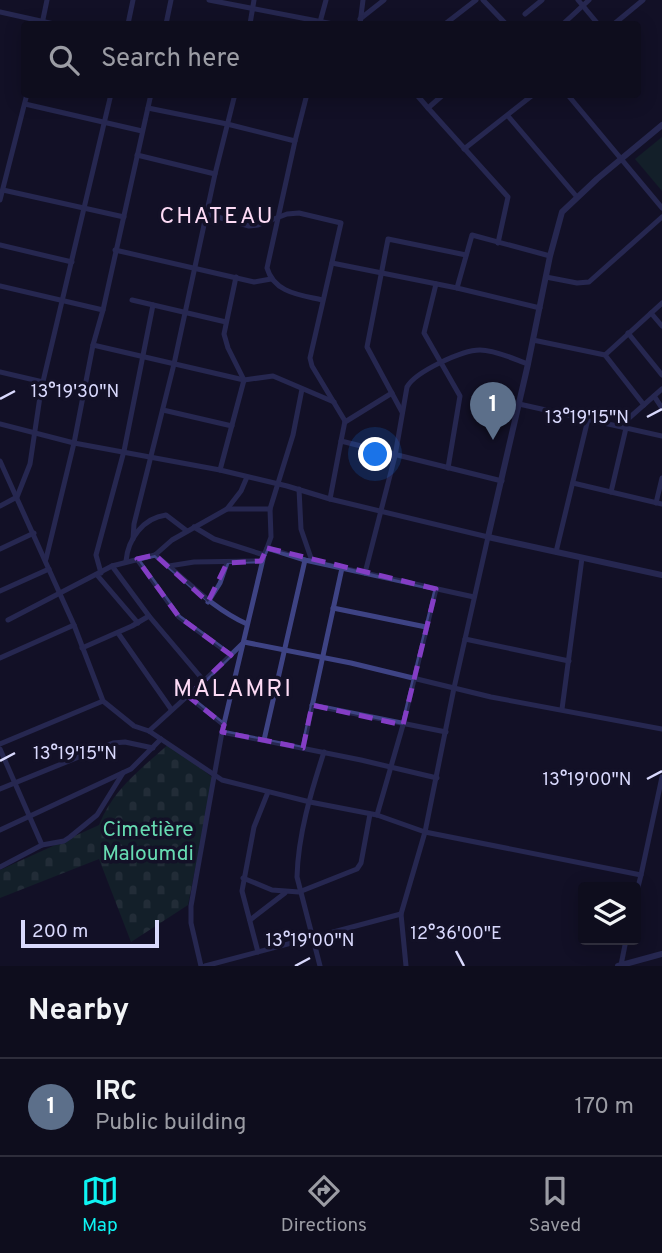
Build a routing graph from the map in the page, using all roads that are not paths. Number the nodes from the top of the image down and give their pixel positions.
1 (47, 0) edge
2 (133, 0) edge
3 (171, 0) edge
4 (209, 0) edge
5 (254, 0) edge
6 (326, 0) edge
7 (363, 0) edge
8 (384, 0) edge
9 (476, 0) edge
10 (483, 0) edge
11 (542, 0) edge
12 (589, 0) edge
13 (643, 0) edge
14 (225, 2) edge
15 (580, 3) edge
16 (253, 10) junction
17 (0, 12) edge
18 (525, 15) dead end
19 (34, 21) edge
20 (42, 21) edge
21 (129, 21) edge
22 (167, 21) edge
23 (251, 21) edge
24 (314, 21) edge
25 (320, 21) edge
26 (360, 21) edge
27 (361, 21) edge
28 (449, 21) edge
29 (503, 21) edge
30 (565, 21) edge
31 (595, 21) edge
32 (618, 21) edge
33 (26, 98) edge
34 (110, 98) edge
35 (150, 98) edge
36 (234, 98) edge
37 (306, 98) edge
38 (419, 98) edge
39 (439, 98) edge
40 (525, 98) edge
41 (530, 98) edge
42 (569, 98) edge
43 (527, 101) junction
44 (25, 104) junction
45 (148, 108) junction
46 (428, 108) junction
47 (508, 116) junction
48 (106, 122) junction
49 (227, 124) junction
50 (662, 125) edge
51 (142, 131) junction
52 (295, 141) junction
53 (464, 149) junction
54 (137, 155) junction
55 (620, 160) junction
56 (215, 174) junction
57 (3, 190) junction
58 (577, 197) junction
59 (0, 200) edge
60 (85, 208) junction
61 (662, 208) edge
62 (207, 214) junction
63 (124, 217) junction
64 (278, 217) junction
65 (662, 218) edge
66 (498, 243) junction
67 (0, 245) edge
68 (115, 250) junction
69 (466, 255) junction
70 (550, 256) junction
71 (72, 262) junction
72 (332, 262) junction
73 (195, 268) junction
74 (380, 273) junction
75 (236, 277) junction
76 (546, 277) junction
77 (271, 279) junction
78 (436, 284) junction
79 (0, 286) edge
80 (457, 288) junction
81 (132, 300) dead end
82 (322, 300) junction
83 (63, 301) junction
84 (662, 303) edge
85 (153, 304) junction
86 (540, 308) junction
87 (103, 310) junction
88 (185, 311) junction
89 (651, 313) junction
90 (226, 322) junction
91 (662, 326) edge
92 (628, 333) junction
93 (533, 340) junction
94 (93, 345) junction
95 (605, 355) junction
96 (144, 356) junction
97 (441, 362) junction
98 (174, 364) junction
99 (528, 364) junction
100 (0, 372) edge
101 (662, 375) edge
102 (244, 380) junction
103 (43, 382) junction
104 (302, 389) junction
105 (662, 389) edge
106 (392, 393) junction
107 (654, 397) junction
108 (334, 402) junction
109 (519, 404) junction
110 (644, 405) junction
111 (662, 408) edge
112 (163, 410) junction
113 (402, 412) junction
114 (588, 419) junction
115 (345, 422) junction
116 (0, 424) edge
117 (232, 426) junction
118 (623, 427) junction
119 (36, 435) junction
120 (662, 436) edge
121 (341, 441) junction
122 (74, 443) junction
123 (124, 451) junction
124 (152, 456) junction
125 (395, 456) junction
126 (0, 461) edge
127 (1, 468) edge
128 (448, 468) junction
129 (220, 470) junction
130 (247, 477) junction
131 (662, 478) edge
132 (502, 481) junction
133 (573, 483) junction
134 (277, 484) junction
135 (299, 489) junction
136 (611, 492) junction
137 (17, 497) junction
138 (330, 499) junction
139 (659, 504) edge
140 (0, 506) edge
141 (227, 509) junction
142 (270, 509) junction
143 (382, 511) junction
144 (194, 527) junction
145 (187, 531) junction
146 (34, 533) junction
147 (488, 537) junction
148 (133, 539) junction
149 (267, 548) junction
150 (0, 549) edge
151 (556, 552) junction
152 (155, 555) junction
153 (263, 558) junction
154 (582, 558) junction
155 (137, 559) junction
156 (45, 560) junction
157 (126, 561) junction
158 (308, 561) junction
159 (227, 563) junction
160 (112, 566) junction
161 (169, 566) junction
162 (342, 568) junction
163 (49, 569) junction
164 (365, 573) junction
165 (99, 574) junction
166 (662, 575) edge
167 (436, 589) junction
168 (0, 591) edge
169 (60, 594) junction
170 (474, 597) junction
171 (208, 602) junction
172 (333, 608) junction
173 (149, 616) junction
174 (8, 620) dead end
175 (138, 623) junction
176 (247, 624) junction
177 (74, 625) junction
178 (426, 627) junction
179 (118, 633) junction
180 (465, 639) junction
181 (244, 642) junction
182 (82, 648) junction
183 (286, 650) junction
184 (231, 655) junction
185 (322, 657) junction
186 (0, 658) edge
187 (569, 661) junction
188 (413, 678) junction
189 (204, 681) junction
190 (454, 688) junction
191 (188, 696) junction
192 (103, 701) junction
193 (312, 705) junction
194 (171, 709) junction
195 (562, 709) junction
196 (224, 725) junction
197 (403, 725) junction
198 (662, 729) edge
199 (149, 731) junction
200 (222, 732) junction
201 (446, 732) junction
202 (161, 739) junction
203 (264, 740) junction
204 (0, 744) edge
205 (153, 748) junction
206 (303, 748) junction
207 (0, 749) edge
208 (324, 752) junction
209 (390, 766) junction
210 (123, 773) junction
211 (662, 777) edge
212 (215, 778) junction
213 (437, 778) junction
214 (15, 782) junction
215 (0, 789) edge
216 (268, 792) junction
217 (310, 802) junction
218 (374, 815) junction
219 (31, 817) junction
220 (0, 830) edge
221 (425, 832) junction
222 (42, 845) junction
223 (0, 867) edge
224 (641, 874) junction
225 (243, 878) junction
226 (639, 882) edge
227 (285, 892) junction
228 (299, 892) junction
229 (401, 914) junction
230 (250, 920) junction
231 (312, 937) junction
232 (625, 945) edge
233 (258, 952) junction
234 (662, 954) edge
235 (641, 963) edge
236 (203, 966) edge
237 (320, 966) edge
238 (406, 966) edge
239 (620, 966) edge

1 - 20 street
2 - 21 street
3 - 22 street
4 - 14 street
5 - 16 street
6 - 25 street
7 - 26 street
8 - 27 street
9 - 28 street
10 - 29 street
11 - 18 street
12 - 15 street
13 - 32 street
14 - 16 street
15 - 30 street
15 - 31 street
16 - 23 street
16 - 24 street
17 - 19 street
33 - 44 street
34 - 48 street
35 - 45 street
36 - 49 street
37 - 52 street
38 - 46 street
39 - 46 street
40 - 43 street
41 - 43 street
42 - 55 street
43 - 47 street
44 - 48 street
44 - 57 street
45 - 49 street
45 - 51 street
46 - 53 street
47 - 53 street
47 - 58 street
48 - 51 street
48 - 60 street
49 - 52 street
49 - 56 street
50 - 55 street
51 - 54 street
52 - 64 street
53 - 66 street
54 - 56 street
54 - 63 street
55 - 58 street
55 - 61 street
56 - 62 street
57 - 59 street
57 - 60 street
58 - 70 street
60 - 63 street
60 - 71 street
62 - 64 street
62 - 73 street
63 - 68 street
64 - 72 street
64 - 77 street
65 - 76 street
66 - 69 street
66 - 70 street
67 - 71 street
68 - 73 street
68 - 87 street
69 - 74 street
69 - 80 street
70 - 76 street
71 - 83 street
72 - 74 street
72 - 82 street
73 - 75 street
73 - 88 street
74 - 78 street
74 - 106 street
75 - 77 street
75 - 90 street
76 - 86 street
77 - 82 street
78 - 80 street
78 - 97 street
79 - 83 street
80 - 86 street
81 - 85 street
82 - 108 street
83 - 87 street
83 - 103 street
84 - 89 street
85 - 88 street
85 - 96 street
86 - 93 street
87 - 94 street
88 - 90 street
88 - 98 street
89 - 91 street
89 - 92 street
90 - 102 street
92 - 95 street
92 - 101 street
93 - 95 street
93 - 99 street
94 - 96 street
94 - 122 street
95 - 110 street
96 - 98 street
96 - 123 street
97 - 99 street
97 - 113 street
97 - 128 street
98 - 102 street
98 - 112 street
99 - 109 street
100 - 103 street
102 - 104 street
102 - 117 street
103 - 119 street
104 - 108 street
104 - 134 street
105 - 107 street
106 - 113 street
106 - 115 street
107 - 110 street
107 - 111 street
108 - 115 street
109 - 114 street
109 - 132 street
110 - 118 street
112 - 117 street
112 - 124 street
113 - 125 street
114 - 118 street
114 - 133 street
115 - 121 street
116 - 119 street
117 - 129 street
118 - 120 street
118 - 136 street
119 - 122 street
119 - 137 street
121 - 125 street
121 - 138 street
122 - 123 street
122 - 156 street
123 - 124 street
123 - 165 street
124 - 129 street
124 - 148 street
125 - 128 street
125 - 143 street
126 - 127 street
127 - 137 street
128 - 132 street
129 - 130 street
130 - 134 street
130 - 141 street
131 - 139 street
132 - 147 street
133 - 136 street
133 - 151 street
134 - 135 street
134 - 142 street
135 - 138 street
135 - 158 street
136 - 139 street
137 - 140 street
137 - 146 street
138 - 143 street
141 - 142 street
141 - 144 street
142 - 149 street
143 - 147 street
143 - 164 street
144 - 145 street
144 - 153 street
145 - 148 street
145 - 152 street
146 - 150 street
146 - 156 street
147 - 151 street
147 - 170 street
148 - 157 street
149 - 153 street
149 - 158 street
151 - 154 street
152 - 155 street
152 - 161 street
153 - 159 street
153 - 176 street
154 - 166 street
154 - 187 street
155 - 157 street
155 - 184 street
156 - 163 street
157 - 160 street
158 - 162 street
158 - 183 street
159 - 161 street
159 - 171 street
160 - 165 street
160 - 173 street
161 - 171 street
162 - 164 street
162 - 172 street
163 - 168 street
163 - 169 street
164 - 167 street
165 - 169 street
165 - 175 street
167 - 170 street
167 - 178 street
169 - 174 street
169 - 177 street
170 - 180 street
171 - 176 street
172 - 178 street
172 - 185 street
173 - 175 street
173 - 189 street
175 - 179 street
176 - 181 street
177 - 182 street
177 - 186 street
178 - 188 street
179 - 182 street
179 - 194 street
180 - 187 street
180 - 190 street
181 - 183 street
181 - 184 street
181 - 196 street
182 - 192 street
183 - 185 street
183 - 203 street
184 - 189 street
185 - 188 street
185 - 193 street
187 - 195 street
188 - 190 street
188 - 197 street
189 - 191 street
190 - 195 street
190 - 201 street
191 - 194 street
191 - 196 street
192 - 199 street
192 - 204 street
193 - 197 street
193 - 206 street
194 - 199 street
195 - 198 street
196 - 200 street
197 - 201 street
197 - 209 street
199 - 202 street
200 - 203 street
200 - 212 street
201 - 213 street
202 - 205 street
202 - 212 street
203 - 206 street
205 - 210 street
205 - 214 street
206 - 208 street
207 - 214 street
208 - 209 street
208 - 217 street
209 - 213 street
209 - 218 street
210 - 219 street
210 - 222 street
211 - 224 street
212 - 216 street
212 - 236 street
213 - 221 street
214 - 215 street
214 - 219 street
216 - 217 street
216 - 225 street
217 - 218 street
217 - 228 street
218 - 221 street
218 - 228 street
219 - 220 street
219 - 222 street
221 - 224 street
221 - 229 street
222 - 223 street
224 - 226 street
225 - 227 street
225 - 230 street
227 - 228 street
227 - 230 street
228 - 231 street
229 - 231 street
229 - 238 street
230 - 233 street
231 - 233 street
231 - 237 street
232 - 239 street
233 - 236 street
234 - 235 street
235 - 239 street

